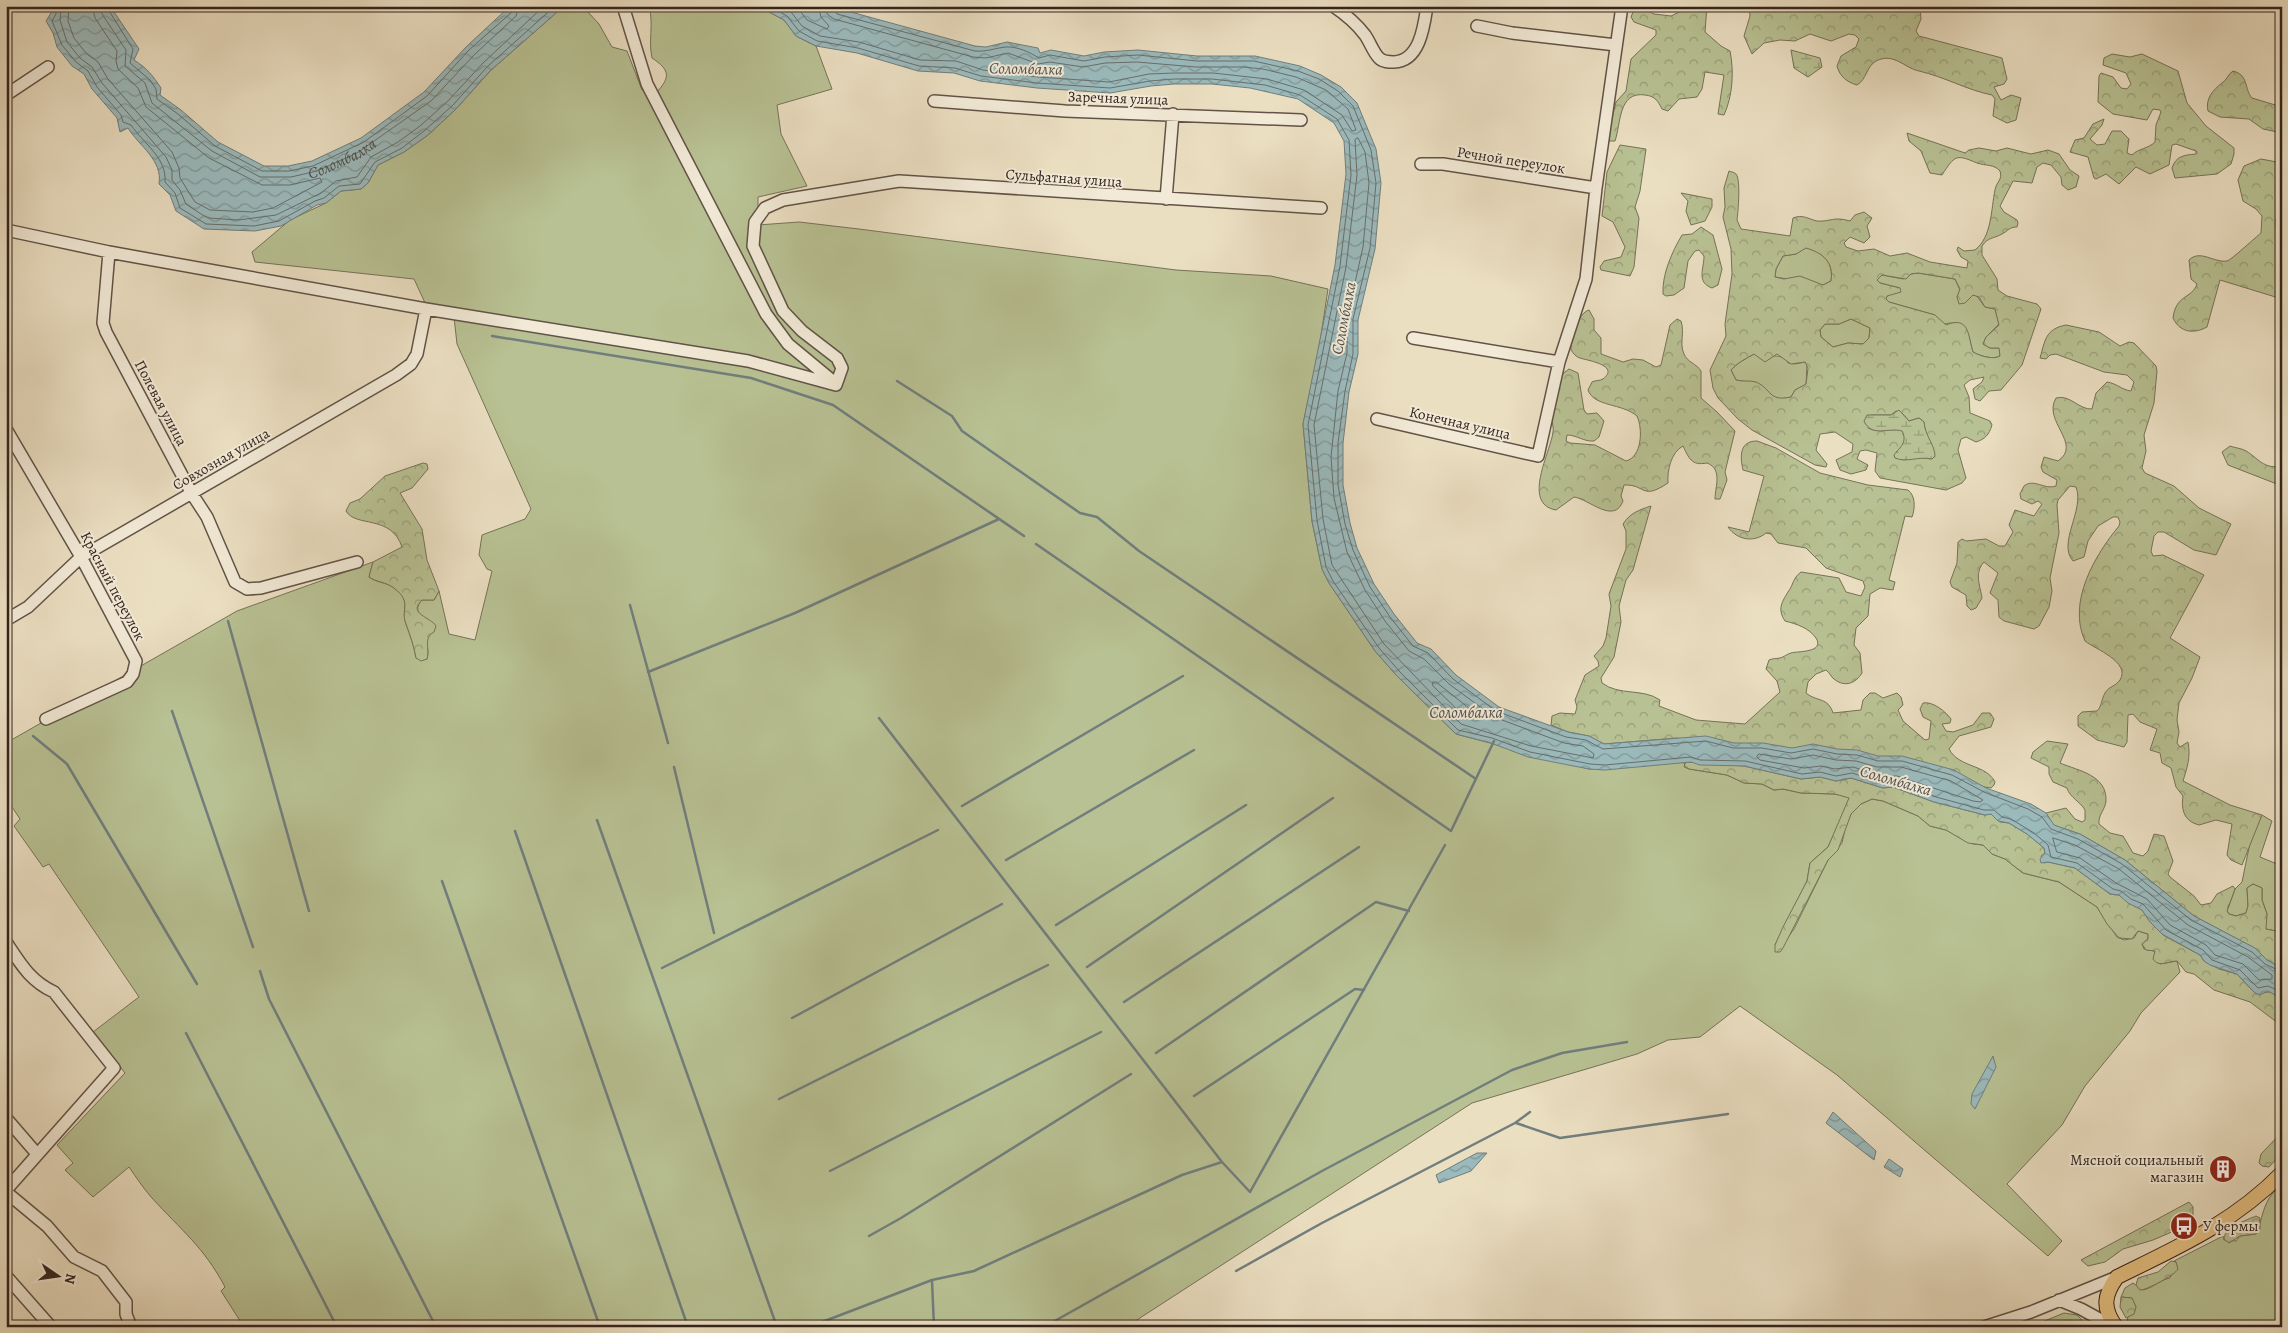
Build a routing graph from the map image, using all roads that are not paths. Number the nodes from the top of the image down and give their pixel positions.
1 (623, 6) edge
2 (1333, 6) edge
3 (1427, 6) edge
4 (1622, 6) edge
5 (1477, 26) dead end
6 (1616, 44) junction
7 (48, 68) dead end
8 (6, 95) edge
9 (934, 101) dead end
10 (1172, 114) junction
11 (1301, 120) dead end
12 (1420, 164) dead end
13 (1596, 188) junction
14 (1166, 200) junction
15 (1321, 208) dead end
16 (6, 230) edge
17 (109, 252) junction
18 (426, 309) junction
19 (1413, 338) dead end
20 (1559, 362) junction
21 (836, 384) junction
22 (1377, 419) dead end
23 (6, 429) edge
24 (192, 494) junction
25 (81, 557) junction
26 (357, 562) dead end
27 (6, 620) edge
28 (46, 719) dead end
29 (6, 942) edge
30 (6, 1118) edge
31 (37, 1154) junction
32 (2282, 1173) edge
33 (6, 1191) edge
34 (6, 1276) edge
35 (2117, 1277) junction
36 (2059, 1300) junction
37 (51, 1327) edge
38 (131, 1327) edge
39 (1984, 1327) edge
40 (2115, 1327) edge

1 - 21 street
2 - 3 street
4 - 6 street
5 - 6 street
6 - 13 street
7 - 8 street
9 - 10 street, Заречная улица
10 - 11 street, Заречная улица
10 - 14 street
12 - 13 street, Речной переулок
13 - 20 street
14 - 15 street, Сульфатная улица
14 - 21 street, Сульфатная улица
16 - 17 street
17 - 18 street
17 - 24 street, Полевая улица
18 - 21 street
18 - 24 street, Совхозная улица
19 - 20 street
20 - 22 street, Конечная улица
23 - 25 street, Красный переулок
24 - 25 street, Совхозная улица
24 - 26 street, Полевая улица
25 - 27 street, Совхозная улица
25 - 28 street, Красный переулок
29 - 31 street
30 - 31 street
31 - 33 street
32 - 35 main road
33 - 38 street
34 - 37 street
35 - 36 street
35 - 40 main road
36 - 39 street
36 - 40 street

